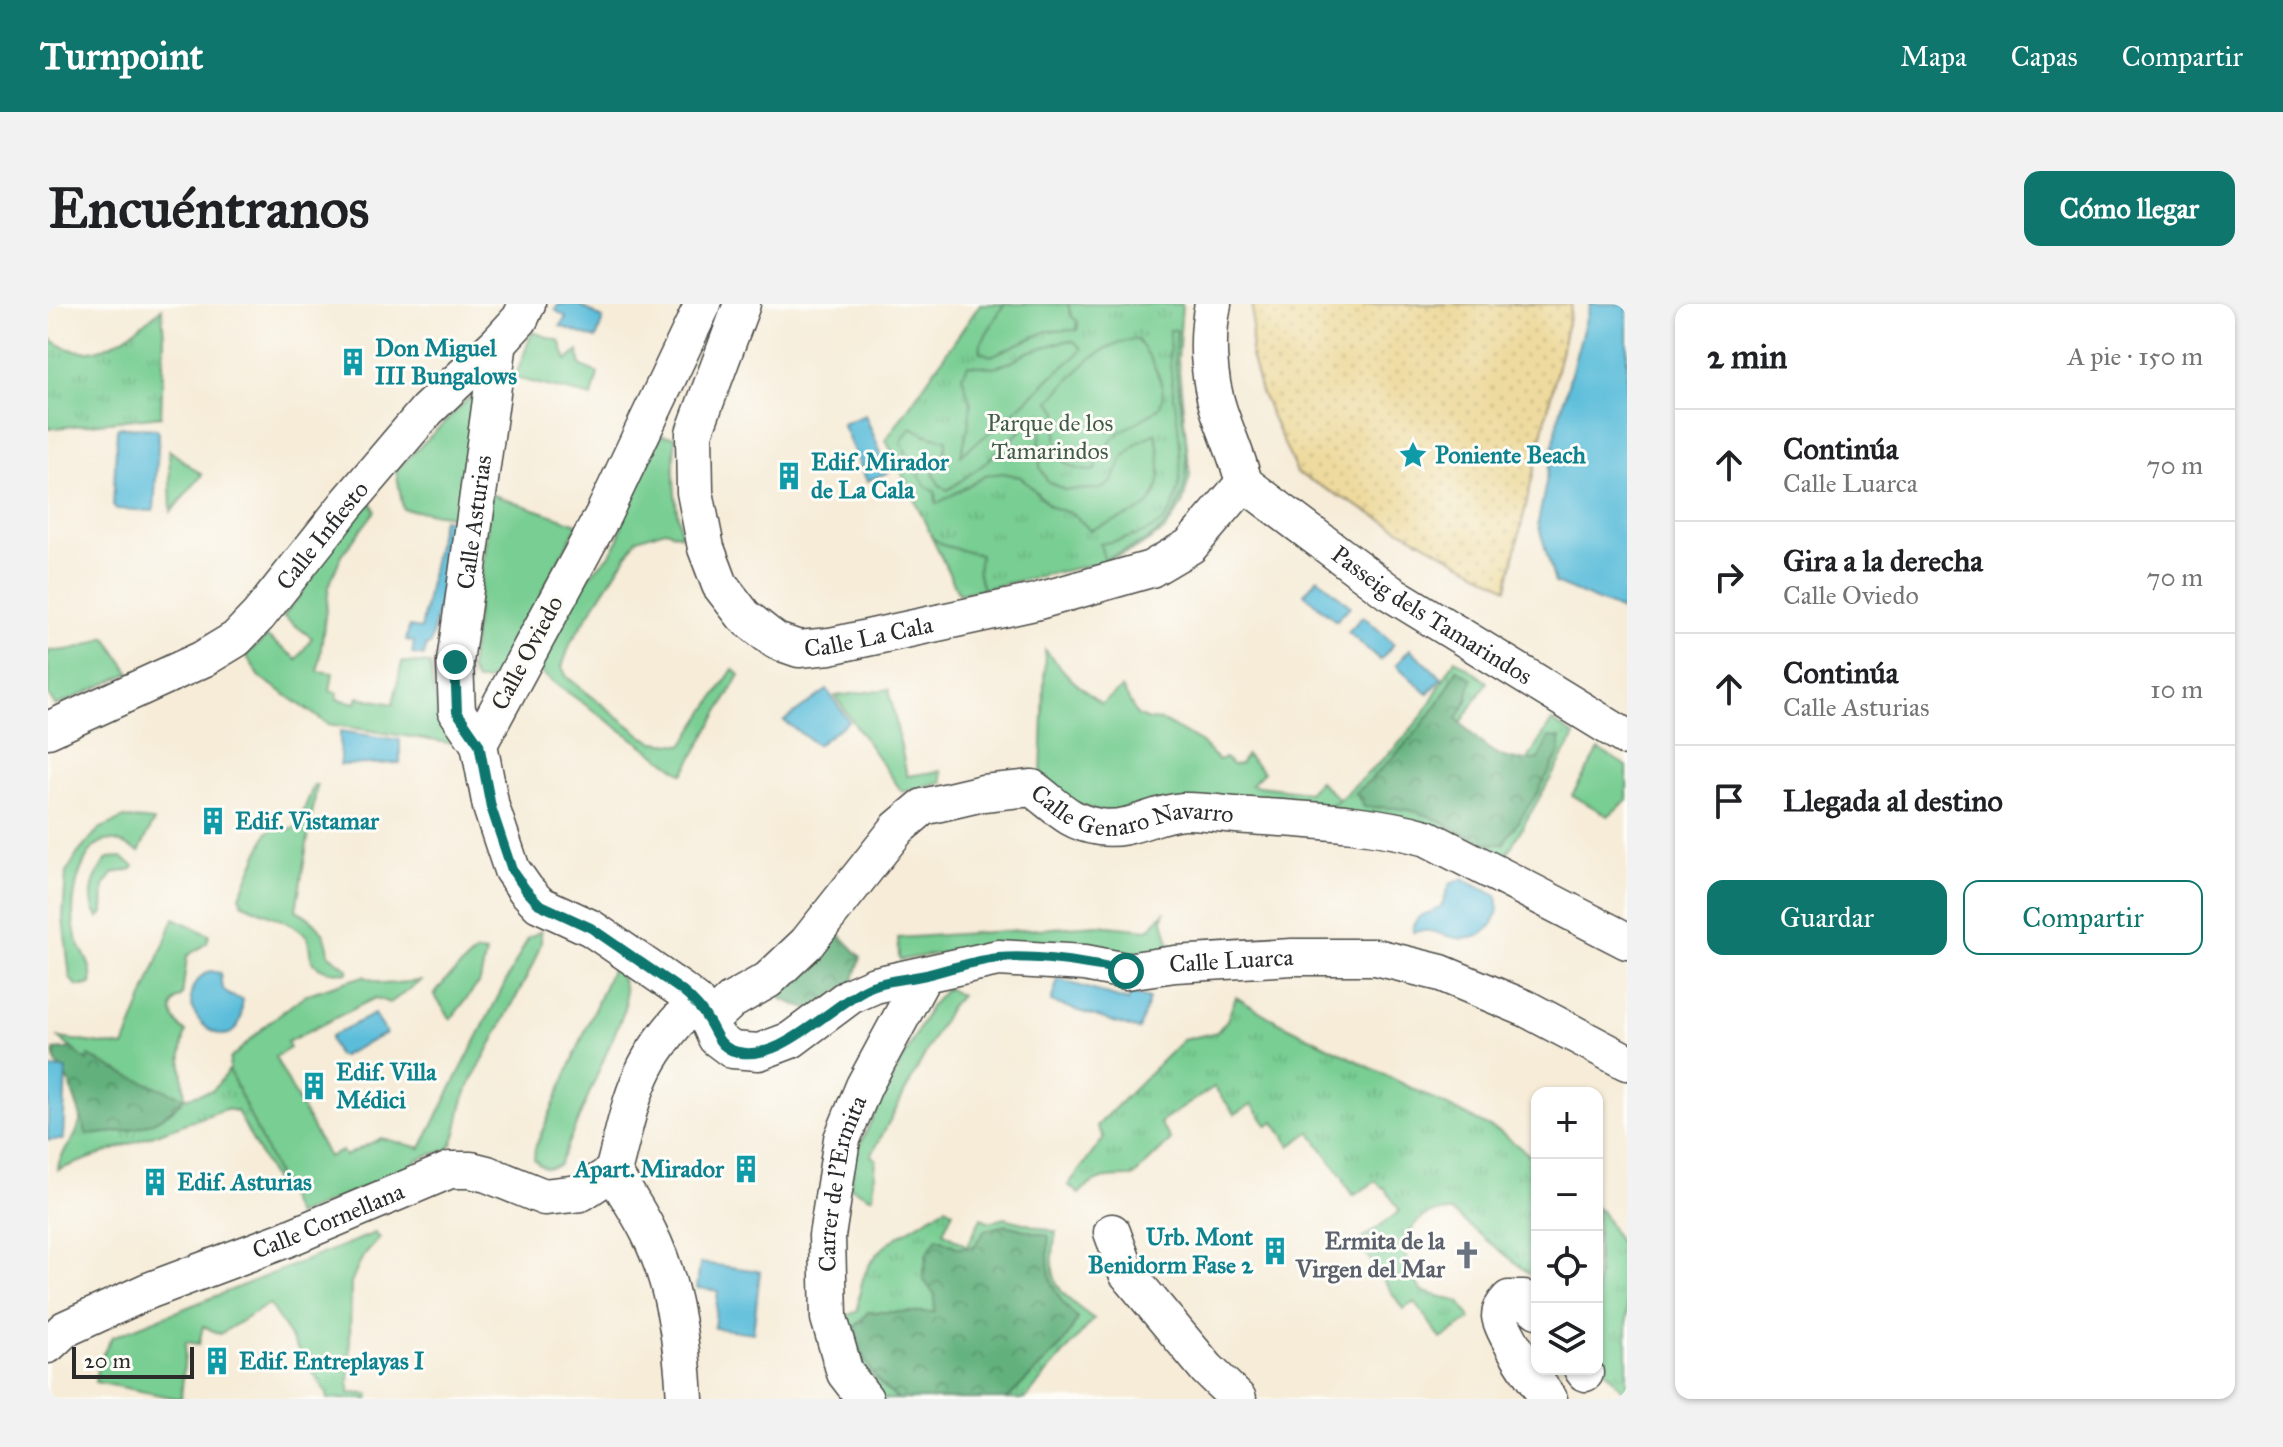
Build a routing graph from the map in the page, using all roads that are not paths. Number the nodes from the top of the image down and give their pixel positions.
1 (527, 304) edge
2 (703, 304) edge
3 (742, 304) edge
4 (1213, 304) edge
5 (499, 342) junction
6 (1244, 483) junction
7 (48, 730) edge
8 (1627, 738) edge
9 (479, 744) junction
10 (1627, 941) edge
11 (924, 975) junction
12 (702, 1011) junction
13 (1627, 1062) edge
14 (613, 1172) junction
15 (1112, 1232) dead end
16 (1531, 1305) edge
17 (54, 1336) edge
18 (1531, 1371) edge
19 (1534, 1375) edge
20 (685, 1399) edge
21 (865, 1399) edge
22 (1238, 1399) edge
23 (1549, 1399) edge

1 - 5 street
2 - 9 street, Calle Oviedo
3 - 6 street, Calle La Cala
4 - 6 street
5 - 7 street, Calle Infiesto
5 - 9 street, Calle Asturias
6 - 8 street, Passeig dels Tamarindos
9 - 12 street
10 - 12 street, Calle Genaro Navarro
11 - 12 street, Calle Luarca
11 - 13 street, Calle Luarca
11 - 21 street, Carrer de l'Ermita
12 - 14 street, Calle Genaro Navarro
14 - 17 street, Calle Cornellana
14 - 20 street
15 - 22 street
16 - 18 street
19 - 23 street

